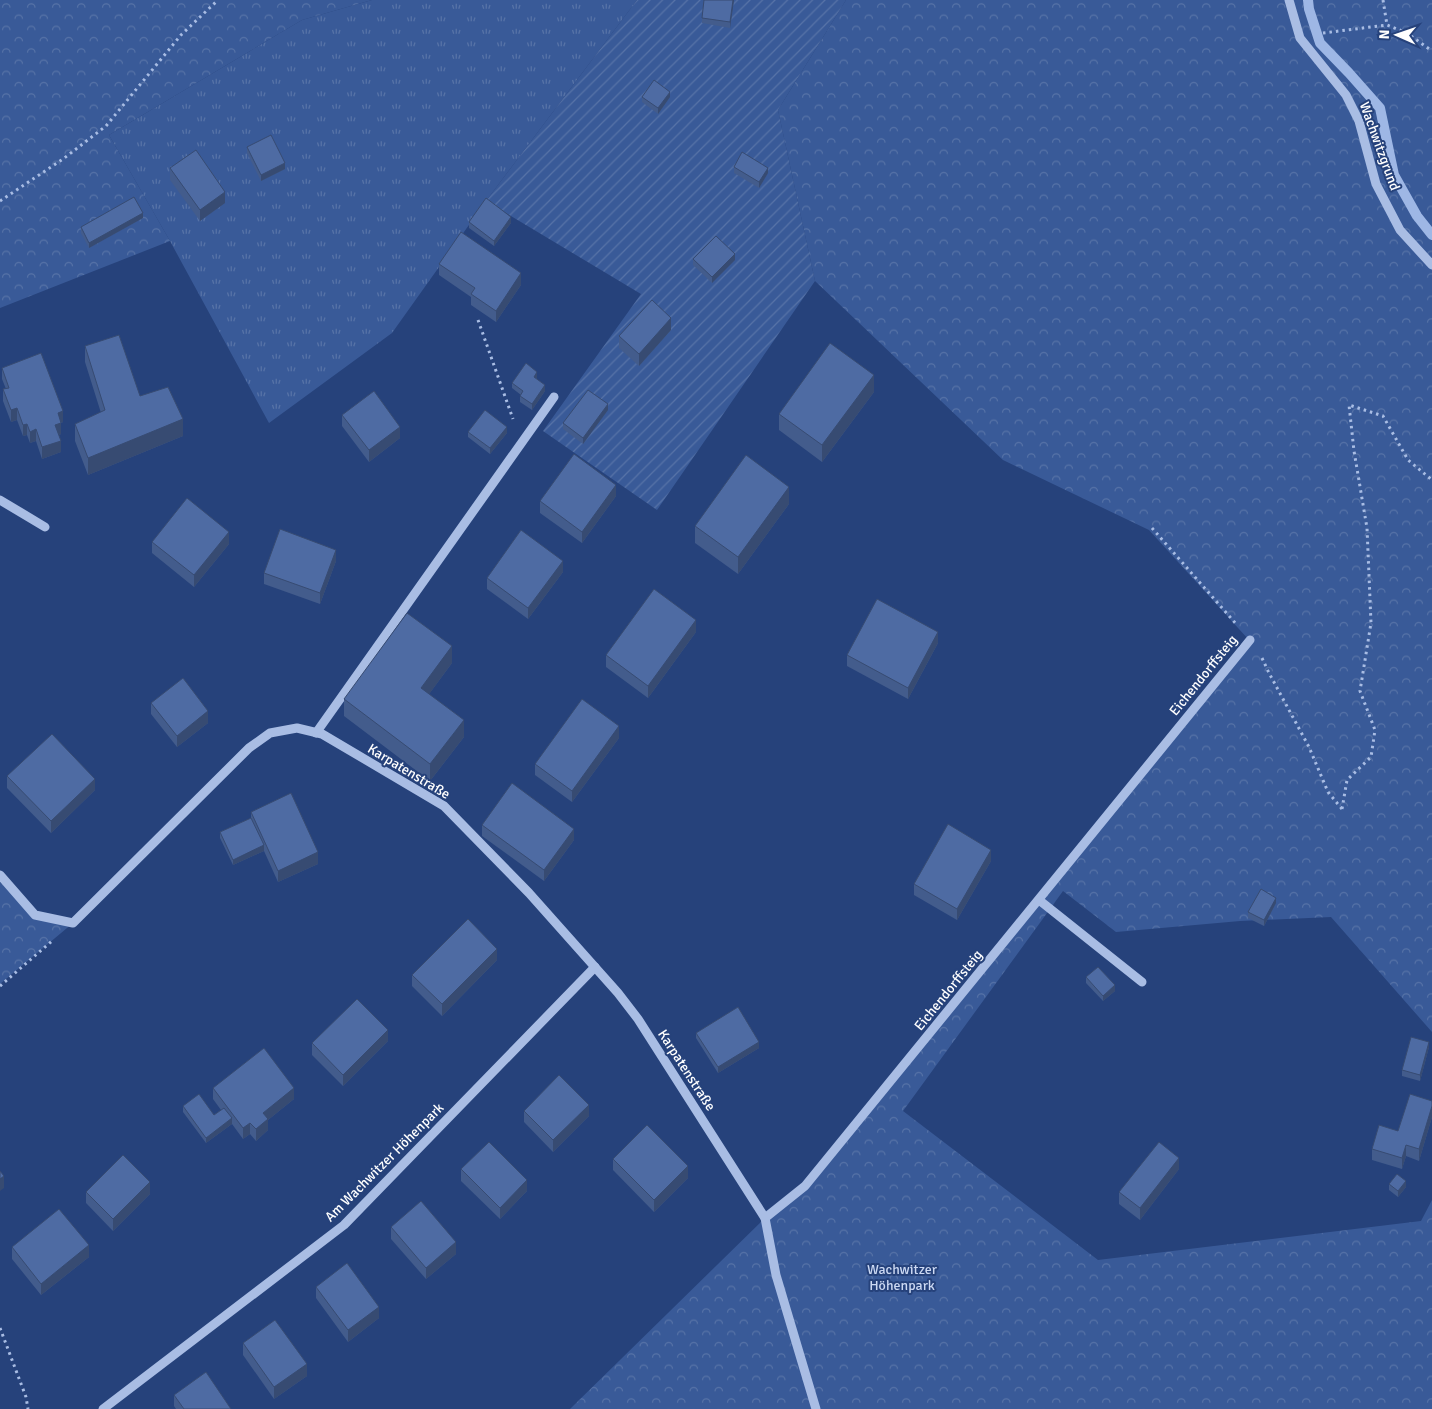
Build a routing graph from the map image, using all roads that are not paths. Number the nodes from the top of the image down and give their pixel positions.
1 (1289, 0) edge
2 (1432, 265) edge
3 (554, 397) dead end
4 (0, 500) edge
5 (45, 527) dead end
6 (1250, 640) road end
7 (316, 732) junction
8 (0, 875) edge
9 (1039, 900) junction
10 (595, 967) junction
11 (1142, 982) dead end
12 (765, 1218) junction
13 (102, 1409) edge
14 (816, 1409) edge

1 - 2 street, Wachwitzgrund
3 - 7 street
4 - 5 street
6 - 9 street, Eichendorffsteig
7 - 8 street, Karpatenstraße
7 - 10 street, Karpatenstraße
9 - 11 street
9 - 12 street, Eichendorffsteig
10 - 12 street, Karpatenstraße
10 - 13 street, Am Wachwitzer Höhenpark
12 - 14 street

